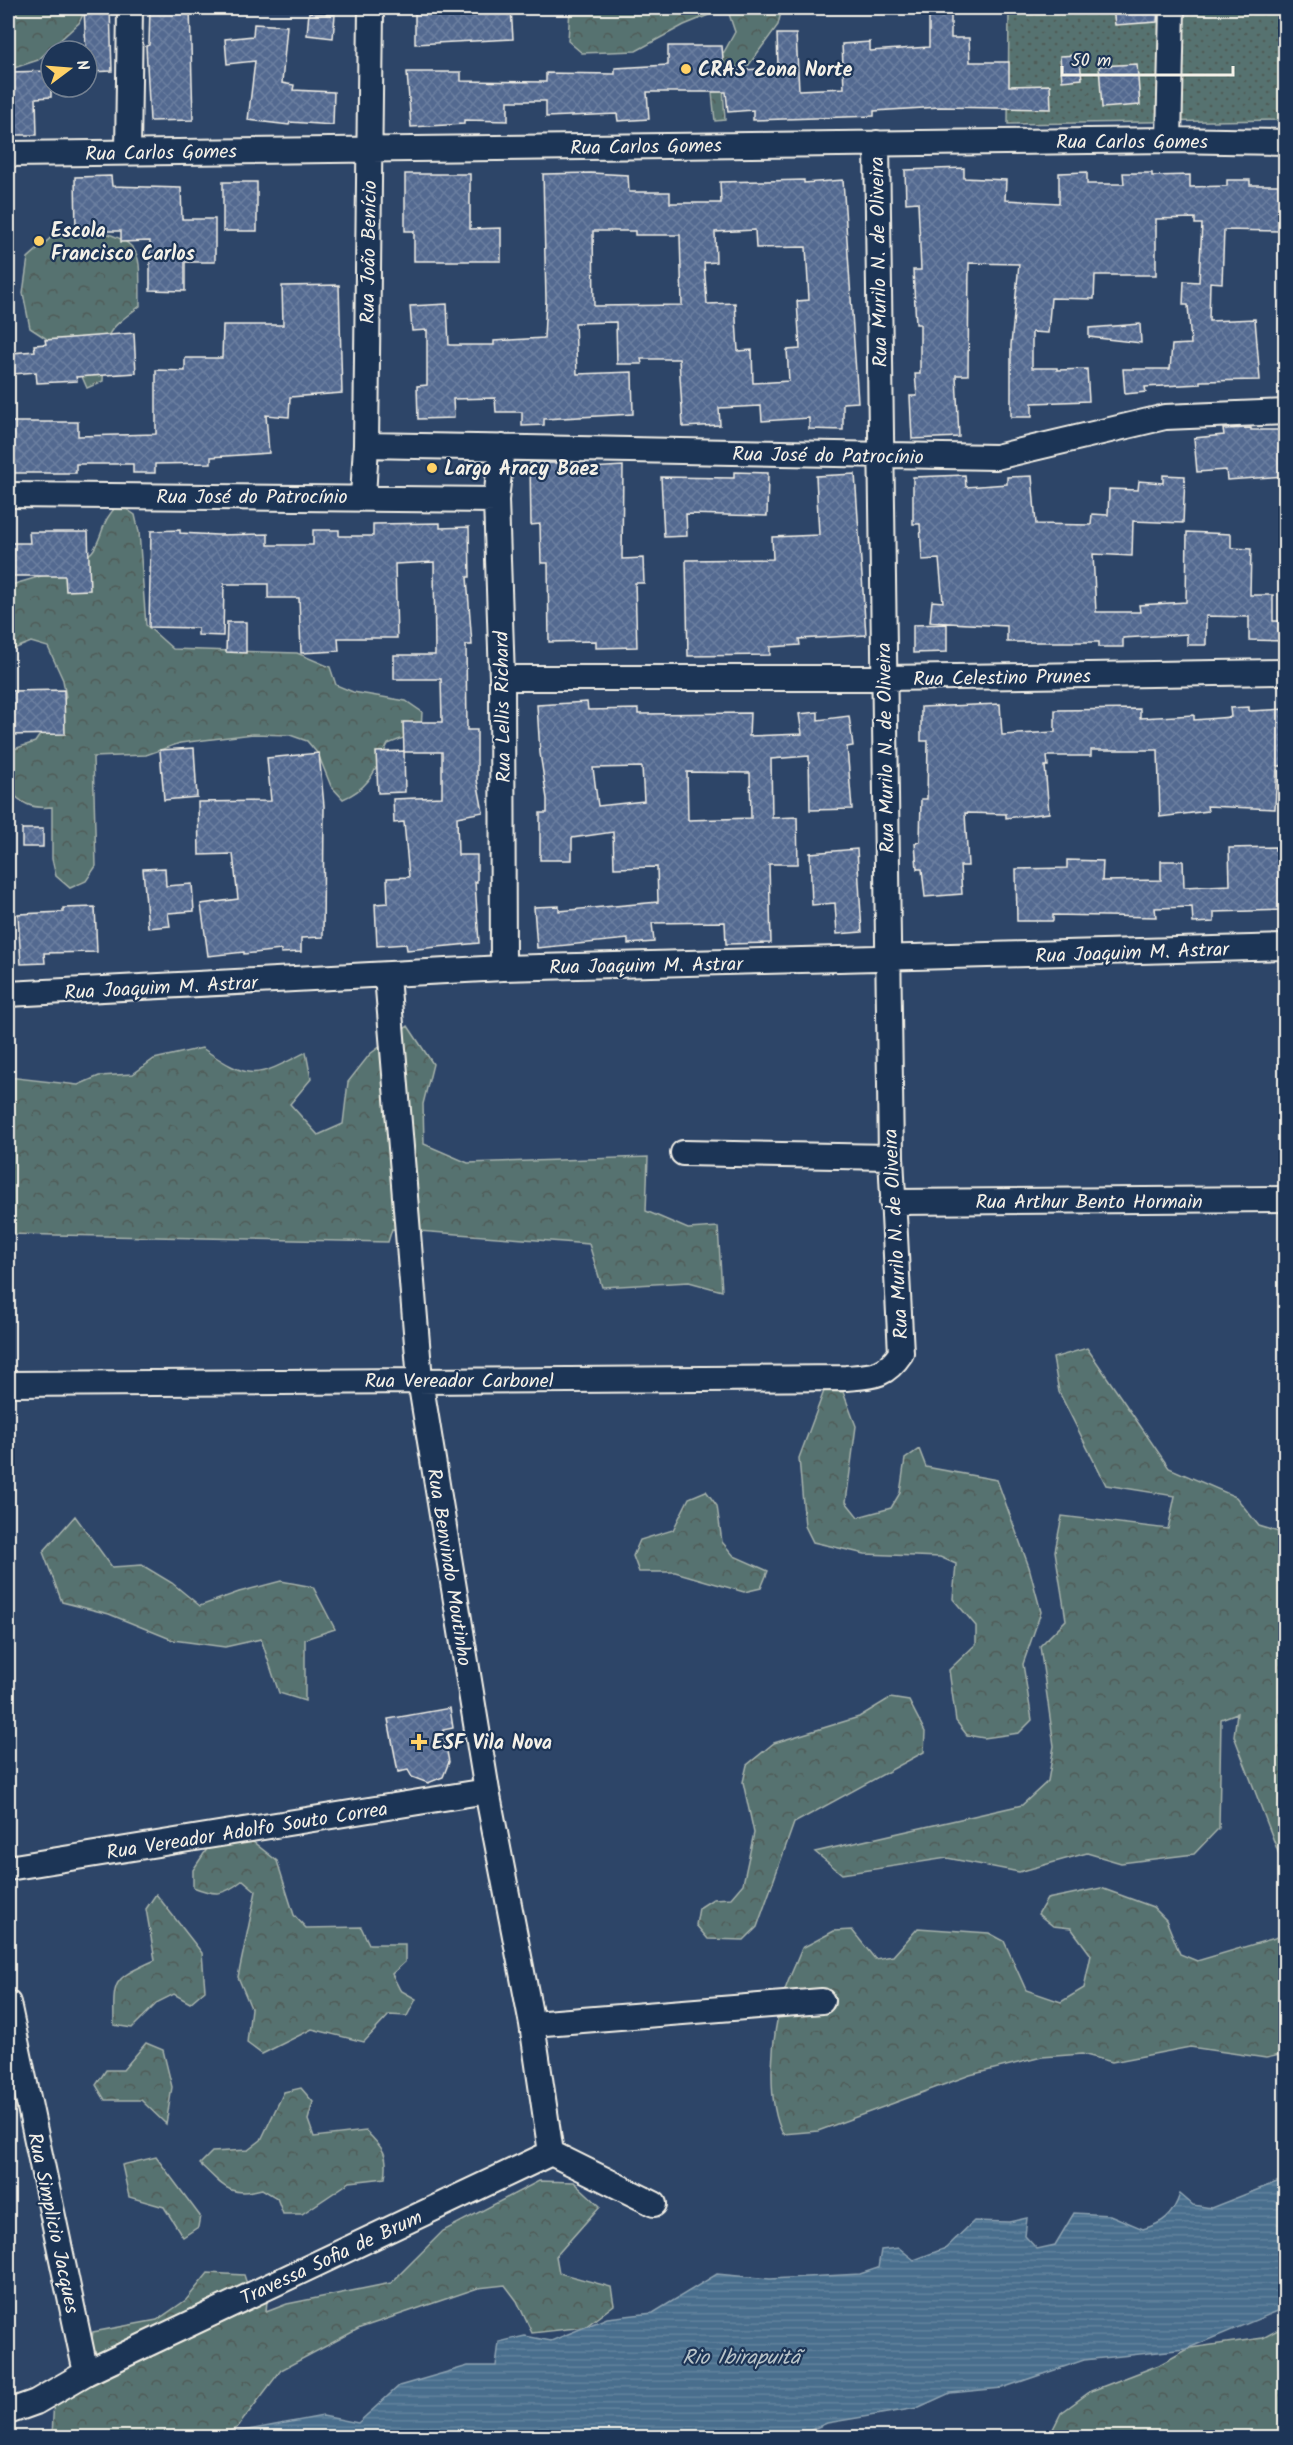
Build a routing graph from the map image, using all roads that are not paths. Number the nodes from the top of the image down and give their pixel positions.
1 (130, 8) edge
2 (371, 8) edge
3 (1172, 8) edge
4 (1169, 140) junction
5 (1286, 142) edge
6 (877, 143) junction
7 (369, 150) junction
8 (128, 152) junction
9 (8, 154) edge
10 (1286, 412) edge
11 (366, 445) junction
12 (502, 447) junction
13 (880, 457) junction
14 (8, 495) edge
15 (363, 497) junction
16 (496, 500) junction
17 (1286, 672) edge
18 (502, 678) junction
19 (884, 678) junction
20 (1286, 947) edge
21 (887, 960) junction
22 (504, 968) junction
23 (387, 976) junction
24 (8, 994) edge
25 (683, 1153) dead end
26 (891, 1157) junction
27 (1286, 1199) edge
28 (892, 1202) junction
29 (901, 1353) joint
30 (420, 1380) junction
31 (8, 1384) edge
32 (487, 1791) junction
33 (8, 1868) edge
34 (822, 2001) dead end
35 (8, 2004) edge
36 (532, 2024) junction
37 (551, 2153) junction
38 (654, 2204) dead end
39 (86, 2373) junction
40 (8, 2412) edge

1 - 8 street
2 - 7 street, Rua João Benício
3 - 4 street
4 - 5 street, Rua Carlos Gomes
4 - 6 street, Rua Carlos Gomes
6 - 7 street, Rua Carlos Gomes
6 - 13 street, Rua Murilo N. de Oliveira
7 - 8 street, Rua Carlos Gomes
7 - 11 street, Rua João Benício
8 - 9 street, Rua Carlos Gomes
10 - 13 street, Rua José do Patrocínio
11 - 12 street, Rua José do Patrocínio
11 - 15 street, Rua João Benício
12 - 13 street, Rua José do Patrocínio
12 - 16 street, Rua Lellis Richard
13 - 19 street, Rua Murilo N. de Oliveira
14 - 15 street, Rua José do Patrocínio
15 - 16 street, Rua José do Patrocínio
16 - 18 street, Rua Lellis Richard
17 - 19 street, Rua Celestino Prunes
18 - 19 street, Rua Celestino Prunes
18 - 22 street, Rua Lellis Richard
19 - 21 street, Rua Murilo N. de Oliveira
20 - 21 street, Rua Joaquim M. Astrar
21 - 22 street, Rua Joaquim M. Astrar
21 - 26 street, Rua Murilo N. de Oliveira
22 - 23 street, Rua Joaquim M. Astrar
23 - 24 street, Rua Joaquim M. Astrar
23 - 30 street, Rua Benvindo Moutinho
25 - 26 street
26 - 28 street, Rua Murilo N. de Oliveira
27 - 28 street, Rua Arthur Bento Hormain
28 - 29 street, Rua Murilo N. de Oliveira
29 - 30 street, Rua Vereador Carbonel
30 - 31 street, Rua Vereador Carbonel
30 - 32 street, Rua Benvindo Moutinho
32 - 33 street, Rua Vereador Adolfo Souto Correa
32 - 36 street, Rua Benvindo Moutinho
34 - 36 street
35 - 39 street, Rua Simplicio Jacques
36 - 37 street, Rua Benvindo Moutinho
37 - 38 street
37 - 39 street, Travessa Sofia de Brum
39 - 40 street, Travessa Sofia de Brum

